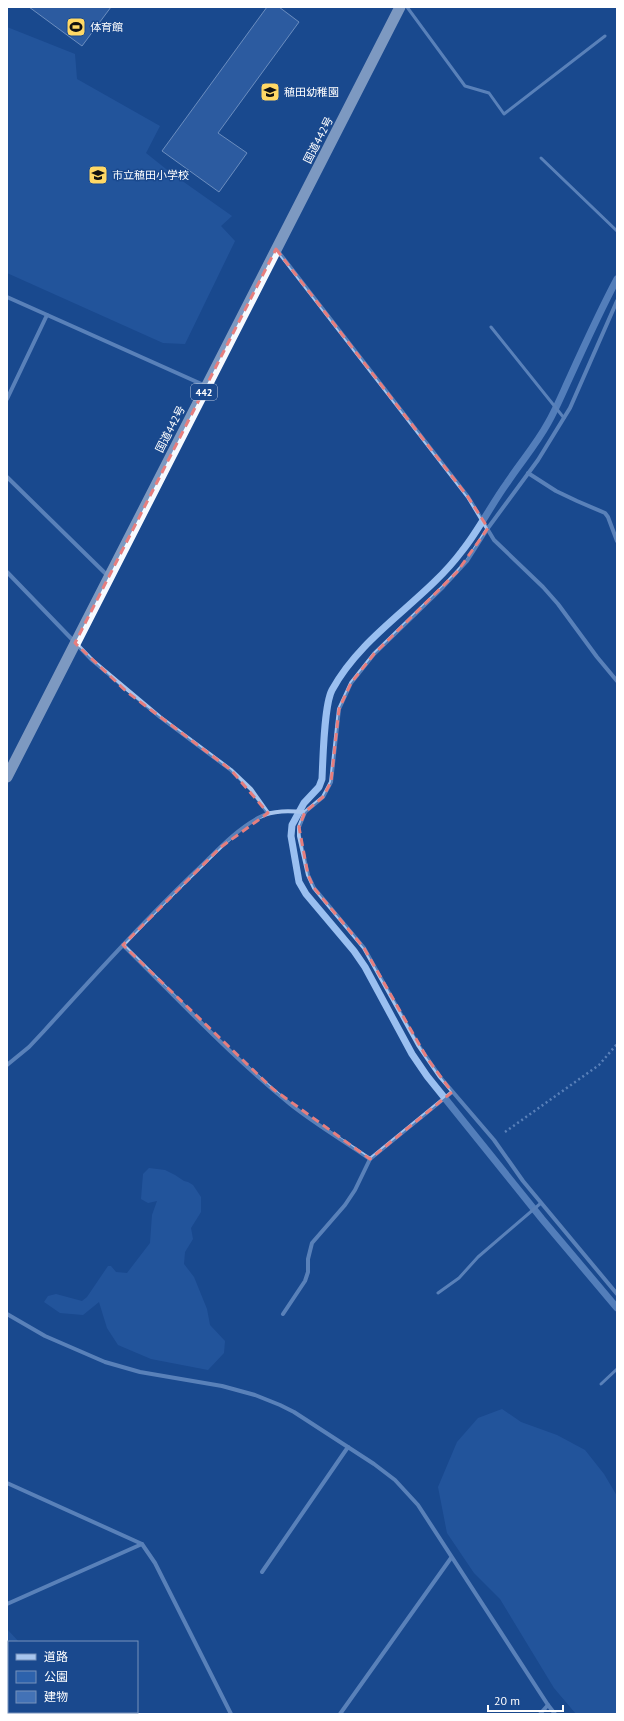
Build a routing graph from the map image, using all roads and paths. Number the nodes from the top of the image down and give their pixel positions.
1 (400, 7) edge
2 (407, 7) edge
3 (605, 36) dead end
4 (540, 158) dead end
5 (617, 231) edge
6 (276, 249) junction
7 (7, 297) edge
8 (617, 301) edge
9 (47, 315) junction
10 (491, 327) dead end
11 (206, 387) junction
12 (7, 399) edge
13 (564, 418) junction
14 (528, 473) junction
15 (7, 477) edge
16 (488, 528) junction
17 (617, 541) edge
18 (7, 572) edge
19 (109, 578) junction
20 (76, 643) junction
21 (617, 681) edge
22 (7, 777) edge
23 (305, 812) junction
24 (268, 813) junction
25 (123, 945) junction
26 (617, 1044) edge
27 (7, 1065) edge
28 (452, 1092) junction
29 (494, 1140) junction
30 (370, 1159) junction
31 (541, 1203) junction
32 (438, 1293) dead end
33 (617, 1293) edge
34 (7, 1314) edge
35 (283, 1314) dead end
36 (617, 1368) edge
37 (601, 1384) dead end
38 (348, 1447) junction
39 (7, 1483) edge
40 (142, 1544) junction
41 (451, 1558) junction
42 (262, 1572) dead end
43 (7, 1604) edge
44 (548, 1705) junction
45 (231, 1714) edge
46 (340, 1714) edge
47 (540, 1714) edge
48 (555, 1714) edge

1 - 6 highway, 国道442号 / 442
2 - 3 lane
4 - 5 lane
6 - 11 highway, 国道442号 / 442
6 - 16 street
7 - 9 street
8 - 13 street
9 - 11 street
9 - 12 street
10 - 13 lane
11 - 19 highway, 国道442号 / 442
13 - 14 street
14 - 16 street
14 - 17 street
15 - 19 street
16 - 21 street
16 - 23 street
18 - 20 street
19 - 20 highway, 国道442号 / 442
20 - 22 highway, 国道442号 / 442
20 - 24 street
23 - 24 street
23 - 28 street
24 - 25 street
25 - 27 street
25 - 30 street
26 - 29 path
28 - 29 street
28 - 30 street
29 - 31 street
30 - 35 street
31 - 32 lane
31 - 33 street
34 - 38 street
36 - 37 lane
38 - 41 street
38 - 42 street
39 - 40 street
40 - 43 street
40 - 45 street
41 - 44 street
41 - 46 street
44 - 47 street
44 - 48 street

